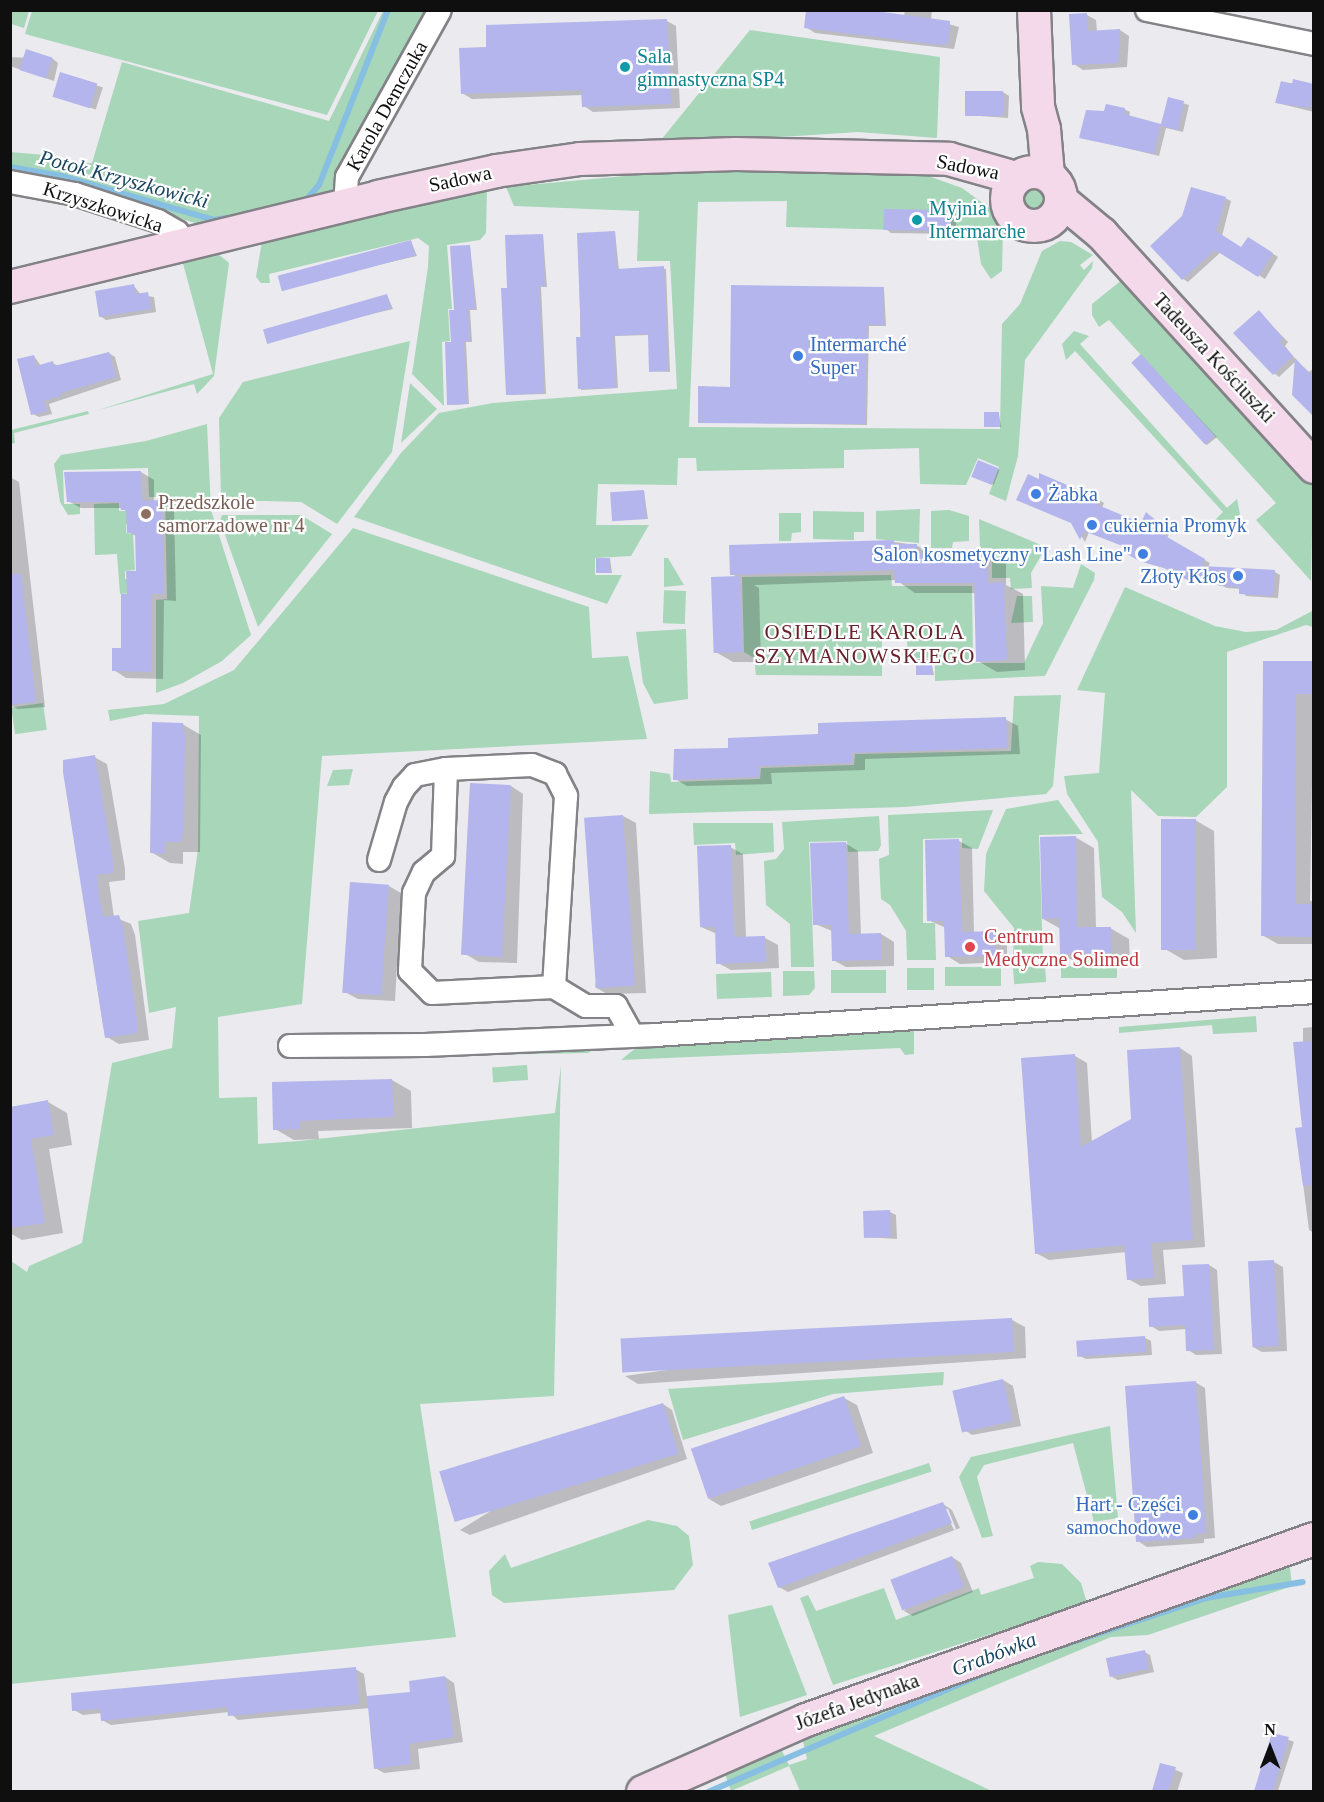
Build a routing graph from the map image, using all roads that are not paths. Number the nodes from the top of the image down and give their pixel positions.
1 (440, 10) edge
2 (1034, 10) edge
3 (1147, 10) edge
4 (1314, 44) edge
5 (10, 182) edge
6 (1033, 192) junction
7 (345, 205) junction
8 (188, 246) junction
9 (10, 287) edge
10 (1314, 467) edge
11 (447, 770) junction
12 (379, 860) dead end
13 (554, 987) junction
14 (1314, 992) edge
15 (632, 1035) junction
16 (290, 1046) dead end
17 (1314, 1539) edge
18 (643, 1791) edge

1 - 7 street, Karola Demczuka
2 - 6 street
3 - 4 street
5 - 8 street, Krzyszkowicka
6 - 7 street, Sadowa
6 - 10 street, Tadeusza Kościuszki
7 - 8 street, Sadowa
8 - 9 street, Sadowa
11 - 12 street
11 - 13 street
11 - 13 street
13 - 15 street
14 - 15 street
15 - 16 street
17 - 18 street, Józefa Jedynaka

